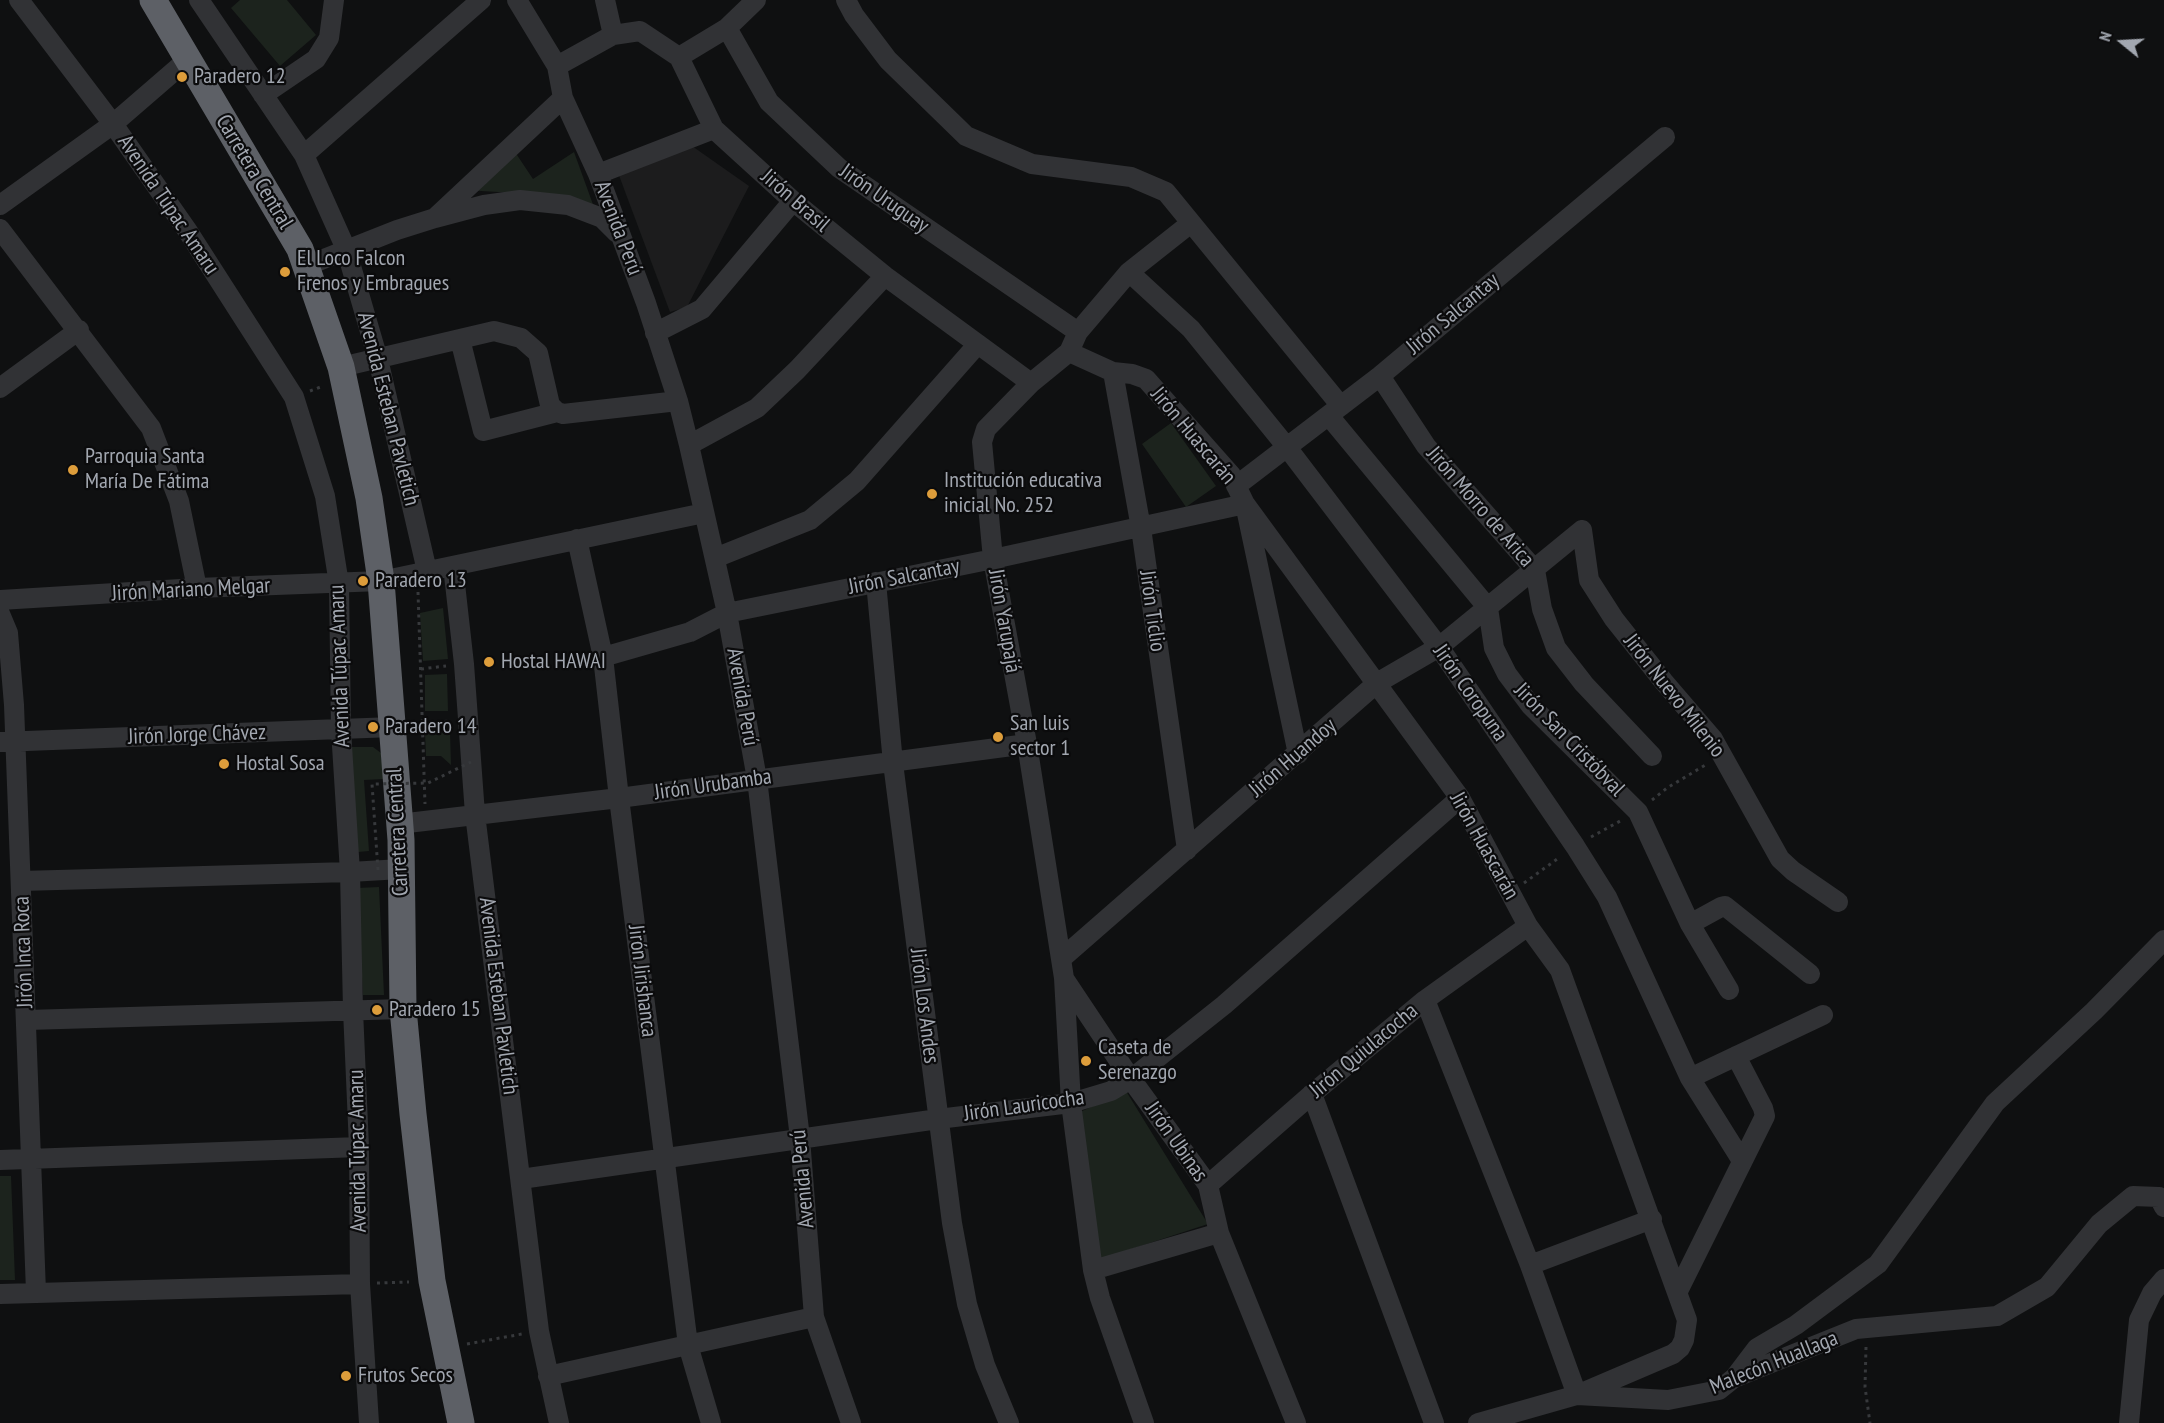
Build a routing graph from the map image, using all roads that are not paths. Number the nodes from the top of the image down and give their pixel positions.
1 (19, 0) edge
2 (200, 0) edge
3 (334, 0) edge
4 (481, 0) edge
5 (517, 0) edge
6 (605, 0) edge
7 (756, 0) edge
8 (846, 0) edge
9 (155, 1) edge
10 (727, 28) junction
11 (613, 34) junction
12 (679, 57) junction
13 (187, 60) junction
14 (557, 66) junction
15 (263, 95) junction
16 (563, 98) junction
17 (113, 124) junction
18 (714, 129) junction
19 (1665, 137) dead end
20 (304, 155) junction
21 (598, 174) junction
22 (793, 201) junction
23 (0, 205) edge
24 (435, 218) junction
25 (1191, 224) junction
26 (0, 229) edge
27 (619, 236) junction
28 (346, 249) junction
29 (306, 266) junction
30 (1129, 272) junction
31 (885, 276) junction
32 (79, 330) junction
33 (1078, 332) junction
34 (655, 333) junction
35 (460, 339) junction
36 (977, 345) junction
37 (1069, 352) junction
38 (378, 359) junction
39 (1113, 372) junction
40 (342, 373) junction
41 (1380, 376) junction
42 (1031, 383) junction
43 (0, 388) edge
44 (678, 401) junction
45 (1335, 411) junction
46 (557, 412) junction
47 (689, 445) junction
48 (1286, 446) junction
49 (1236, 486) junction
50 (1245, 504) junction
51 (704, 513) junction
52 (1141, 528) junction
53 (1582, 530) joint
54 (577, 539) junction
55 (715, 558) junction
56 (993, 559) junction
57 (453, 566) junction
58 (1535, 570) junction
59 (423, 572) junction
60 (381, 581) junction
61 (876, 582) junction
62 (339, 584) junction
63 (197, 588) junction
64 (0, 600) edge
65 (1488, 608) junction
66 (727, 613) junction
67 (0, 614) edge
68 (1439, 647) junction
69 (603, 657) junction
70 (1377, 683) junction
71 (393, 728) junction
72 (341, 730) junction
73 (7, 742) edge
74 (1027, 744) junction
75 (1298, 754) junction
76 (1652, 756) dead end
77 (892, 763) junction
78 (757, 779) junction
79 (619, 798) junction
80 (1460, 798) junction
81 (475, 814) junction
82 (412, 823) junction
83 (1187, 850) junction
84 (389, 869) junction
85 (350, 872) junction
86 (21, 880) junction
87 (1838, 902) dead end
88 (1690, 924) junction
89 (1528, 926) junction
90 (2164, 940) edge
91 (1062, 969) junction
92 (1810, 974) dead end
93 (1729, 990) dead end
94 (1425, 1000) junction
95 (403, 1009) junction
96 (353, 1010) junction
97 (1823, 1015) dead end
98 (27, 1020) junction
99 (1736, 1056) junction
100 (1690, 1078) junction
101 (1131, 1079) junction
102 (1312, 1094) junction
103 (1071, 1103) junction
104 (938, 1119) junction
105 (800, 1138) junction
106 (359, 1147) junction
107 (665, 1158) junction
108 (0, 1160) edge
109 (31, 1160) junction
110 (1742, 1161) junction
111 (521, 1179) junction
112 (1208, 1185) junction
113 (2164, 1207) edge
114 (1652, 1219) junction
115 (1219, 1233) junction
116 (1530, 1265) junction
117 (1093, 1270) junction
118 (2164, 1279) edge
119 (360, 1284) junction
120 (1678, 1291) junction
121 (36, 1293) junction
122 (0, 1294) edge
123 (814, 1317) junction
124 (688, 1345) junction
125 (549, 1376) junction
126 (1734, 1378) junction
127 (1576, 1395) junction
128 (369, 1423) edge
129 (461, 1423) edge
130 (559, 1423) edge
131 (711, 1423) edge
132 (851, 1423) edge
133 (1009, 1423) edge
134 (1144, 1423) edge
135 (1296, 1423) edge
136 (1434, 1423) edge
137 (1478, 1423) edge
138 (2129, 1423) edge

1 - 17 street, Avenida Túpac Amaru
2 - 15 street, Avenida Esteban Pavletich
3 - 15 street
4 - 20 street
5 - 14 street, Avenida Perú
6 - 11 street
7 - 10 street
8 - 25 street
9 - 13 highway, Carretera Central
10 - 12 street
10 - 33 street, Jirón Uruguay
11 - 12 street, Jirón Brasil
11 - 14 street
12 - 18 street, Jirón Brasil
13 - 17 street
13 - 29 highway, Carretera Central
14 - 16 street, Avenida Perú
15 - 20 street, Avenida Esteban Pavletich
16 - 21 street, Avenida Perú
16 - 24 street
17 - 23 street
17 - 62 street, Avenida Túpac Amaru
18 - 21 street
18 - 22 street, Jirón Brasil
19 - 41 street, Jirón Salcantay
20 - 28 street, Avenida Esteban Pavletich
21 - 27 street, Avenida Perú
22 - 31 street, Jirón Brasil
22 - 34 street
24 - 27 street
24 - 28 street
25 - 30 street, Jirón Yarupajá
25 - 45 street
26 - 32 street
27 - 34 street, Avenida Perú
28 - 29 street
28 - 38 street, Avenida Esteban Pavletich
29 - 40 highway, Carretera Central
30 - 33 street, Jirón Yarupajá
30 - 48 street, Jirón Coropuna
31 - 36 street, Jirón Brasil
31 - 47 street
32 - 43 street
32 - 63 street
33 - 37 street, Jirón Yarupajá
34 - 44 street, Avenida Perú
35 - 38 street
35 - 46 street
35 - 46 street
36 - 42 street, Jirón Brasil
36 - 55 street
37 - 39 street, Jirón Huascarán
37 - 42 street, Jirón Yarupajá
38 - 40 street
38 - 59 street, Avenida Esteban Pavletich
39 - 49 street, Jirón Huascarán
39 - 52 street, Jirón Ticlio
40 - 60 highway, Carretera Central
41 - 45 street, Jirón Salcantay
41 - 58 street, Jirón Morro de Arica
42 - 56 street, Jirón Yarupajá
44 - 46 street
44 - 47 street, Avenida Perú
45 - 48 street, Jirón Salcantay
45 - 65 street
47 - 51 street, Avenida Perú
48 - 49 street, Jirón Salcantay
48 - 68 street, Jirón Coropuna
49 - 50 street, Jirón Huascarán
50 - 52 street, Jirón Salcantay
50 - 70 street, Jirón Huascarán
50 - 75 street
51 - 54 street, Jirón Mariano Melgar
51 - 55 street, Avenida Perú
52 - 56 street, Jirón Salcantay
52 - 83 street, Jirón Ticlio
53 - 58 street, Jirón Huandoy
53 - 87 street, Jirón Nuevo Milenio
54 - 57 street, Jirón Mariano Melgar
54 - 69 street, Jirón Jirishanca
55 - 66 street, Avenida Perú
56 - 61 street, Jirón Salcantay
56 - 74 street, Jirón Yarupajá
57 - 59 street, Jirón Mariano Melgar
57 - 81 street, Avenida Esteban Pavletich
58 - 65 street, Jirón Huandoy
58 - 76 street, Jirón Morro de Arica
59 - 60 street, Jirón Mariano Melgar
60 - 62 street, Jirón Mariano Melgar
60 - 71 highway, Carretera Central
61 - 66 street, Jirón Salcantay
61 - 77 street, Jirón Los Andes
62 - 63 street, Jirón Mariano Melgar
62 - 72 street, Avenida Túpac Amaru
63 - 64 street, Jirón Mariano Melgar
65 - 68 street, Jirón Huandoy
65 - 88 street, Jirón San Cristóbval
66 - 69 street, Jirón Salcantay
66 - 78 street, Avenida Perú
67 - 73 street, Jirón Inca Roca
68 - 70 street, Jirón Huandoy
68 - 100 street, Jirón Coropuna
69 - 79 street, Jirón Jirishanca
70 - 75 street, Jirón Huandoy
70 - 80 street, Jirón Huascarán
71 - 72 street, Jirón Jorge Chávez
71 - 82 highway, Carretera Central
72 - 73 street, Jirón Jorge Chávez
72 - 85 street, Avenida Túpac Amaru
73 - 86 street, Jirón Inca Roca
74 - 77 street, Jirón Urubamba
74 - 91 street, Jirón Yarupajá
75 - 83 street, Jirón Huandoy
77 - 78 street, Jirón Urubamba
77 - 104 street, Jirón Los Andes
78 - 79 street, Jirón Urubamba
78 - 105 street, Avenida Perú
79 - 81 street, Jirón Urubamba
79 - 107 street, Jirón Jirishanca
80 - 89 street, Jirón Huascarán
80 - 101 street, Jirón Lauricocha
81 - 82 street, Jirón Urubamba
81 - 111 street, Avenida Esteban Pavletich
82 - 84 highway, Carretera Central
83 - 91 street, Jirón Huandoy
84 - 85 street
84 - 95 highway, Carretera Central
85 - 86 street
85 - 96 street, Avenida Túpac Amaru
86 - 98 street, Jirón Inca Roca
88 - 92 street
88 - 93 street, Jirón San Cristóbval
89 - 94 street, Jirón Quiulacocha
89 - 114 street, Jirón Huascarán
90 - 126 street
91 - 101 street, Jirón Ubinas
91 - 103 street, Jirón Yarupajá
94 - 102 street, Jirón Quiulacocha
94 - 116 street
95 - 96 street
95 - 129 highway, Carretera Central
96 - 98 street
96 - 106 street, Avenida Túpac Amaru
97 - 99 street
98 - 109 street, Jirón Inca Roca
99 - 100 street
99 - 110 street
100 - 110 street, Jirón Coropuna
101 - 103 street, Jirón Lauricocha
101 - 112 street, Jirón Ubinas
102 - 112 street, Jirón Quiulacocha
102 - 136 street
103 - 104 street, Jirón Lauricocha
103 - 117 street, Jirón Yarupajá
104 - 105 street, Jirón Lauricocha
104 - 133 street, Jirón Los Andes
105 - 107 street, Jirón Lauricocha
105 - 123 street, Avenida Perú
106 - 109 street
106 - 119 street, Avenida Túpac Amaru
107 - 111 street, Jirón Lauricocha
107 - 124 street, Jirón Jirishanca
108 - 109 street
109 - 121 street, Jirón Inca Roca
110 - 120 street
111 - 125 street, Avenida Esteban Pavletich
112 - 115 street, Jirón Ubinas
113 - 126 street, Malecón Huallaga
114 - 116 street
114 - 120 street, Jirón Huascarán
115 - 117 street
115 - 135 street, Jirón Ubinas
116 - 127 street
117 - 134 street, Jirón Yarupajá
118 - 138 street
119 - 121 street
119 - 128 street, Avenida Túpac Amaru
120 - 127 street, Jirón Huascarán
121 - 122 street
123 - 124 street
123 - 132 street, Avenida Perú
124 - 125 street
124 - 131 street, Jirón Jirishanca
125 - 130 street, Avenida Esteban Pavletich
126 - 127 street, Malecón Huallaga
127 - 137 street, Malecón Huallaga

